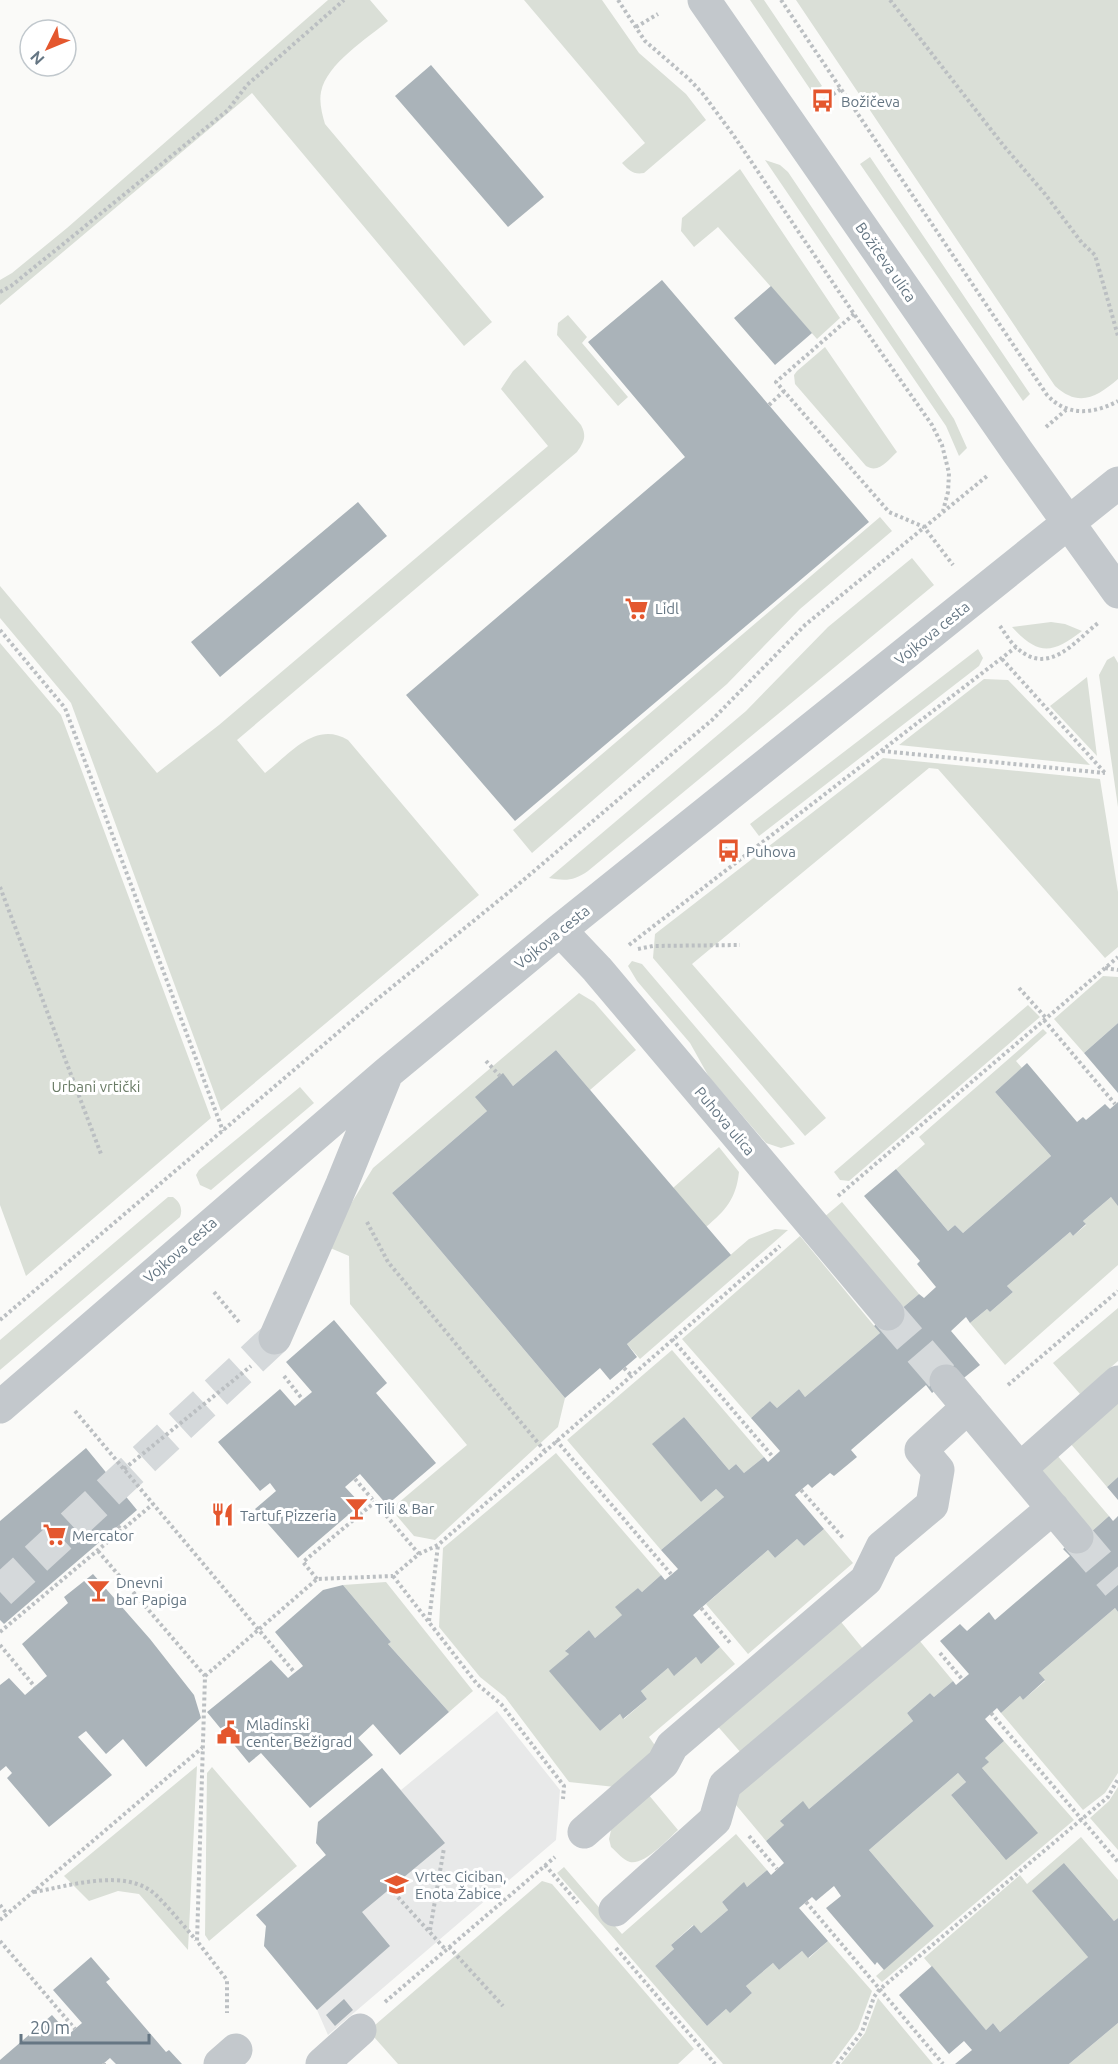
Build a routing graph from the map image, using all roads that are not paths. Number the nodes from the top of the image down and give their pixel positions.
1 (704, 0) edge
2 (1118, 483) edge
3 (1068, 524) junction
4 (1118, 592) edge
5 (560, 930) junction
6 (387, 1073) junction
7 (888, 1314) tunnel mouth
8 (266, 1349) tunnel mouth
9 (946, 1381) tunnel mouth
10 (1118, 1382) edge
11 (0, 1407) edge
12 (968, 1407) junction
13 (1020, 1469) junction
14 (1053, 1508) junction
15 (1077, 1537) tunnel mouth
16 (585, 1832) road end
17 (599, 1910) road end
18 (360, 2030) road end
19 (321, 2064) edge

1 - 3 street, Božičeva ulica
2 - 3 street, Vojkova cesta
3 - 4 street, Božičeva ulica
3 - 5 street, Vojkova cesta
5 - 6 street, Vojkova cesta
5 - 7 street, Puhova ulica
6 - 8 street
6 - 11 street, Vojkova cesta
9 - 12 street
10 - 13 street
12 - 13 street
12 - 16 street
13 - 14 street
14 - 15 street
14 - 17 street
18 - 19 street

